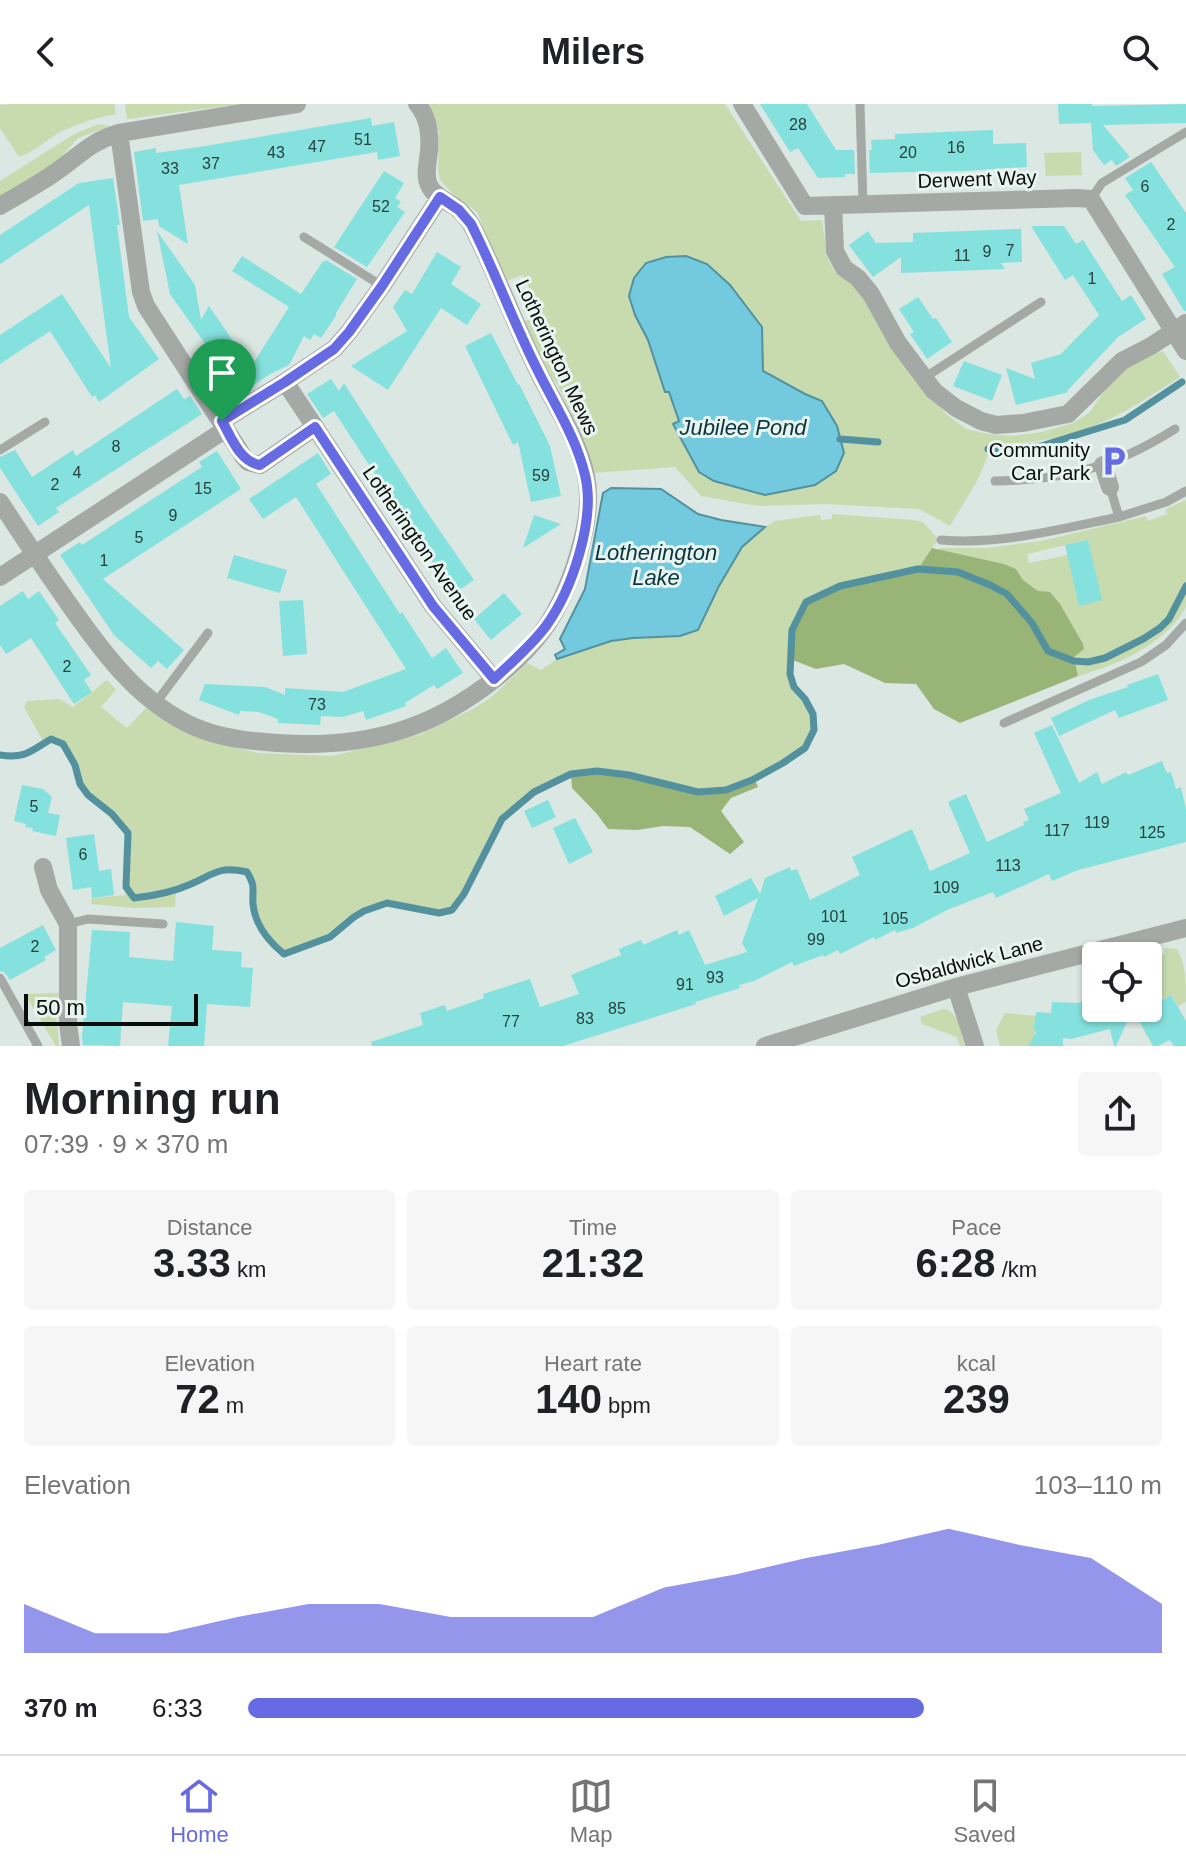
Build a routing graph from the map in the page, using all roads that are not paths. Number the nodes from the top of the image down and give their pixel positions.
1 (297, 104) edge
2 (417, 104) edge
3 (742, 104) edge
4 (860, 104) edge
5 (1186, 132) edge
6 (119, 133) junction
7 (440, 197) junction
8 (1091, 199) junction
9 (863, 204) junction
10 (833, 205) junction
11 (0, 206) edge
12 (304, 237) dead end
13 (382, 286) junction
14 (1041, 302) dead end
15 (1179, 327) edge
16 (1186, 351) edge
17 (924, 378) junction
18 (285, 382) junction
19 (45, 422) dead end
20 (224, 425) junction
21 (315, 427) junction
22 (1175, 429) dead end
23 (0, 450) edge
24 (1103, 465) junction
25 (995, 481) dead end
26 (1110, 487) joint
27 (1186, 491) edge
28 (0, 502) edge
29 (1119, 517) junction
30 (941, 540) dead end
31 (34, 555) junction
32 (0, 577) edge
33 (1186, 623) edge
34 (208, 633) dead end
35 (494, 679) junction
36 (155, 704) junction
37 (1004, 723) dead end
38 (43, 867) dead end
39 (68, 924) junction
40 (163, 924) dead end
41 (1186, 929) edge
42 (0, 978) edge
43 (956, 987) junction
44 (38, 1046) edge
45 (71, 1046) edge
46 (765, 1046) edge
47 (975, 1046) edge

1 - 6 street
2 - 7 street
3 - 10 street, Derwent Way
4 - 9 lane
5 - 8 lane
6 - 11 street
6 - 20 street
7 - 13 street
7 - 35 street, Lotherington Mews
8 - 9 street, Derwent Way
8 - 15 street
9 - 10 street, Derwent Way
10 - 17 street
12 - 13 lane
13 - 18 street
14 - 17 lane
15 - 16 street
15 - 17 street
18 - 20 street
18 - 21 street, Lotherington Avenue
19 - 23 lane
20 - 21 street
20 - 31 street
21 - 35 street, Lotherington Avenue
22 - 24 lane
24 - 25 lane
24 - 26 street
26 - 29 lane
27 - 29 lane
28 - 31 street, Lotherington Mews
29 - 30 lane
31 - 32 street
31 - 36 street, Lotherington Mews
33 - 37 lane
34 - 36 lane
35 - 36 street, Lotherington Mews
38 - 39 street
39 - 40 lane
39 - 45 street
41 - 43 street, Osbaldwick Lane
42 - 44 lane
43 - 46 street, Osbaldwick Lane
43 - 47 street

